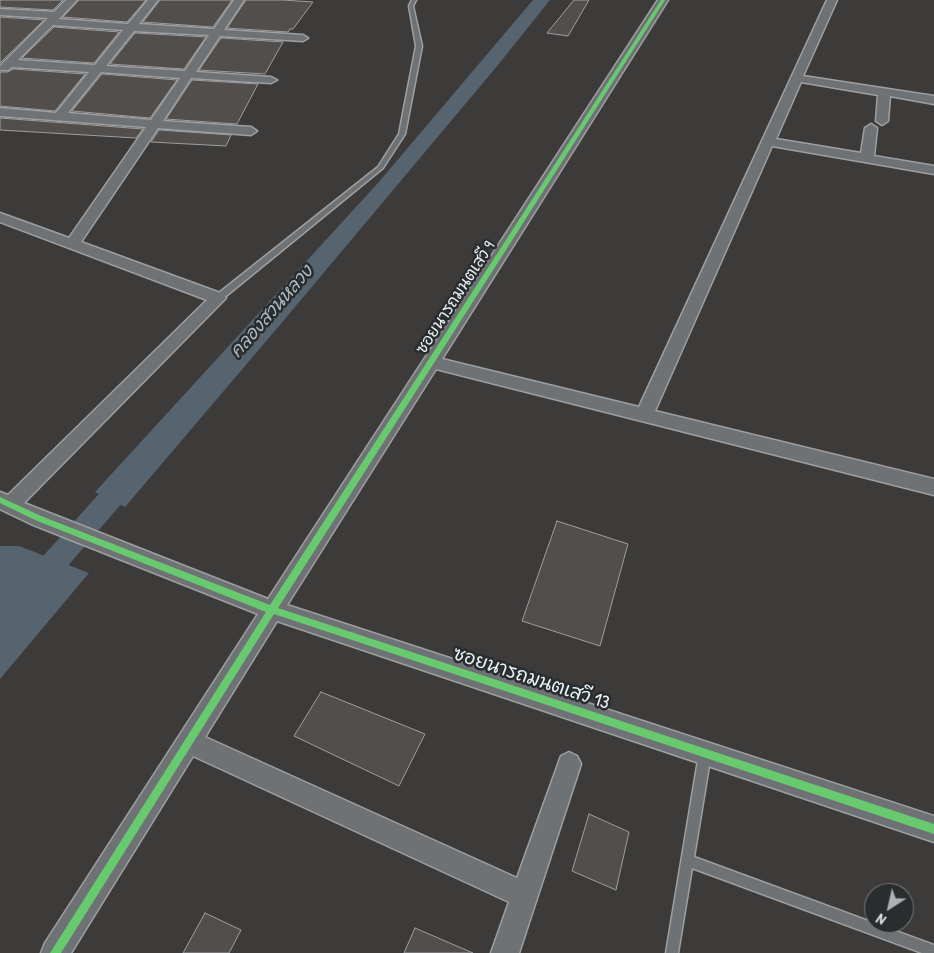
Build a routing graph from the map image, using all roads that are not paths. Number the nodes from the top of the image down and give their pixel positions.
1 (72, 0) edge
2 (153, 0) edge
3 (239, 0) edge
4 (414, 0) edge
5 (663, 0) edge
6 (832, 0) edge
7 (0, 12) edge
8 (53, 18) junction
9 (131, 27) junction
10 (217, 32) junction
11 (302, 38) dead end
12 (8, 59) edge
13 (97, 69) junction
14 (0, 72) edge
15 (188, 74) junction
16 (796, 78) junction
17 (271, 80) dead end
18 (884, 92) junction
19 (934, 100) edge
20 (0, 112) edge
21 (59, 117) junction
22 (155, 123) junction
23 (251, 131) dead end
24 (768, 141) junction
25 (867, 158) junction
26 (934, 170) edge
27 (0, 216) edge
28 (73, 243) junction
29 (218, 298) junction
30 (432, 362) junction
31 (644, 414) junction
32 (934, 487) edge
33 (5, 502) edge
34 (272, 610) junction
35 (189, 742) junction
36 (705, 754) junction
37 (569, 764) dead end
38 (934, 829) edge
39 (688, 860) junction
40 (524, 895) junction
41 (934, 951) edge
42 (55, 953) edge
43 (505, 953) edge
44 (672, 953) edge

1 - 8 street
2 - 9 street
3 - 10 street
4 - 29 lane
5 - 30 street, ซอยนารถมนตเสวี 9
6 - 16 street
7 - 8 street
8 - 9 street
8 - 12 street
9 - 10 street
9 - 13 street
10 - 11 street
10 - 15 street
12 - 13 street
12 - 14 street
13 - 15 street
13 - 21 street
15 - 17 street
15 - 22 street
16 - 18 street
16 - 24 street
18 - 19 street
18 - 25 street
20 - 21 street
21 - 22 street
22 - 23 street
22 - 28 street
24 - 25 street
24 - 31 street
25 - 26 street
27 - 28 street
28 - 29 street
29 - 33 street
30 - 31 street
30 - 34 street, ซอยนารถมนตเสวี 9
31 - 32 street
33 - 34 street, ซอยนารถมนตเสวี 13
34 - 35 street, ซอยนารถมนตเสวี 9
34 - 36 street, ซอยนารถมนตเสวี 13
35 - 40 street
35 - 42 street, ซอยนารถมนตเสวี 9
36 - 38 street, ซอยนารถมนตเสวี 13
36 - 39 lane
37 - 40 street
39 - 41 lane
39 - 44 lane
40 - 43 street

